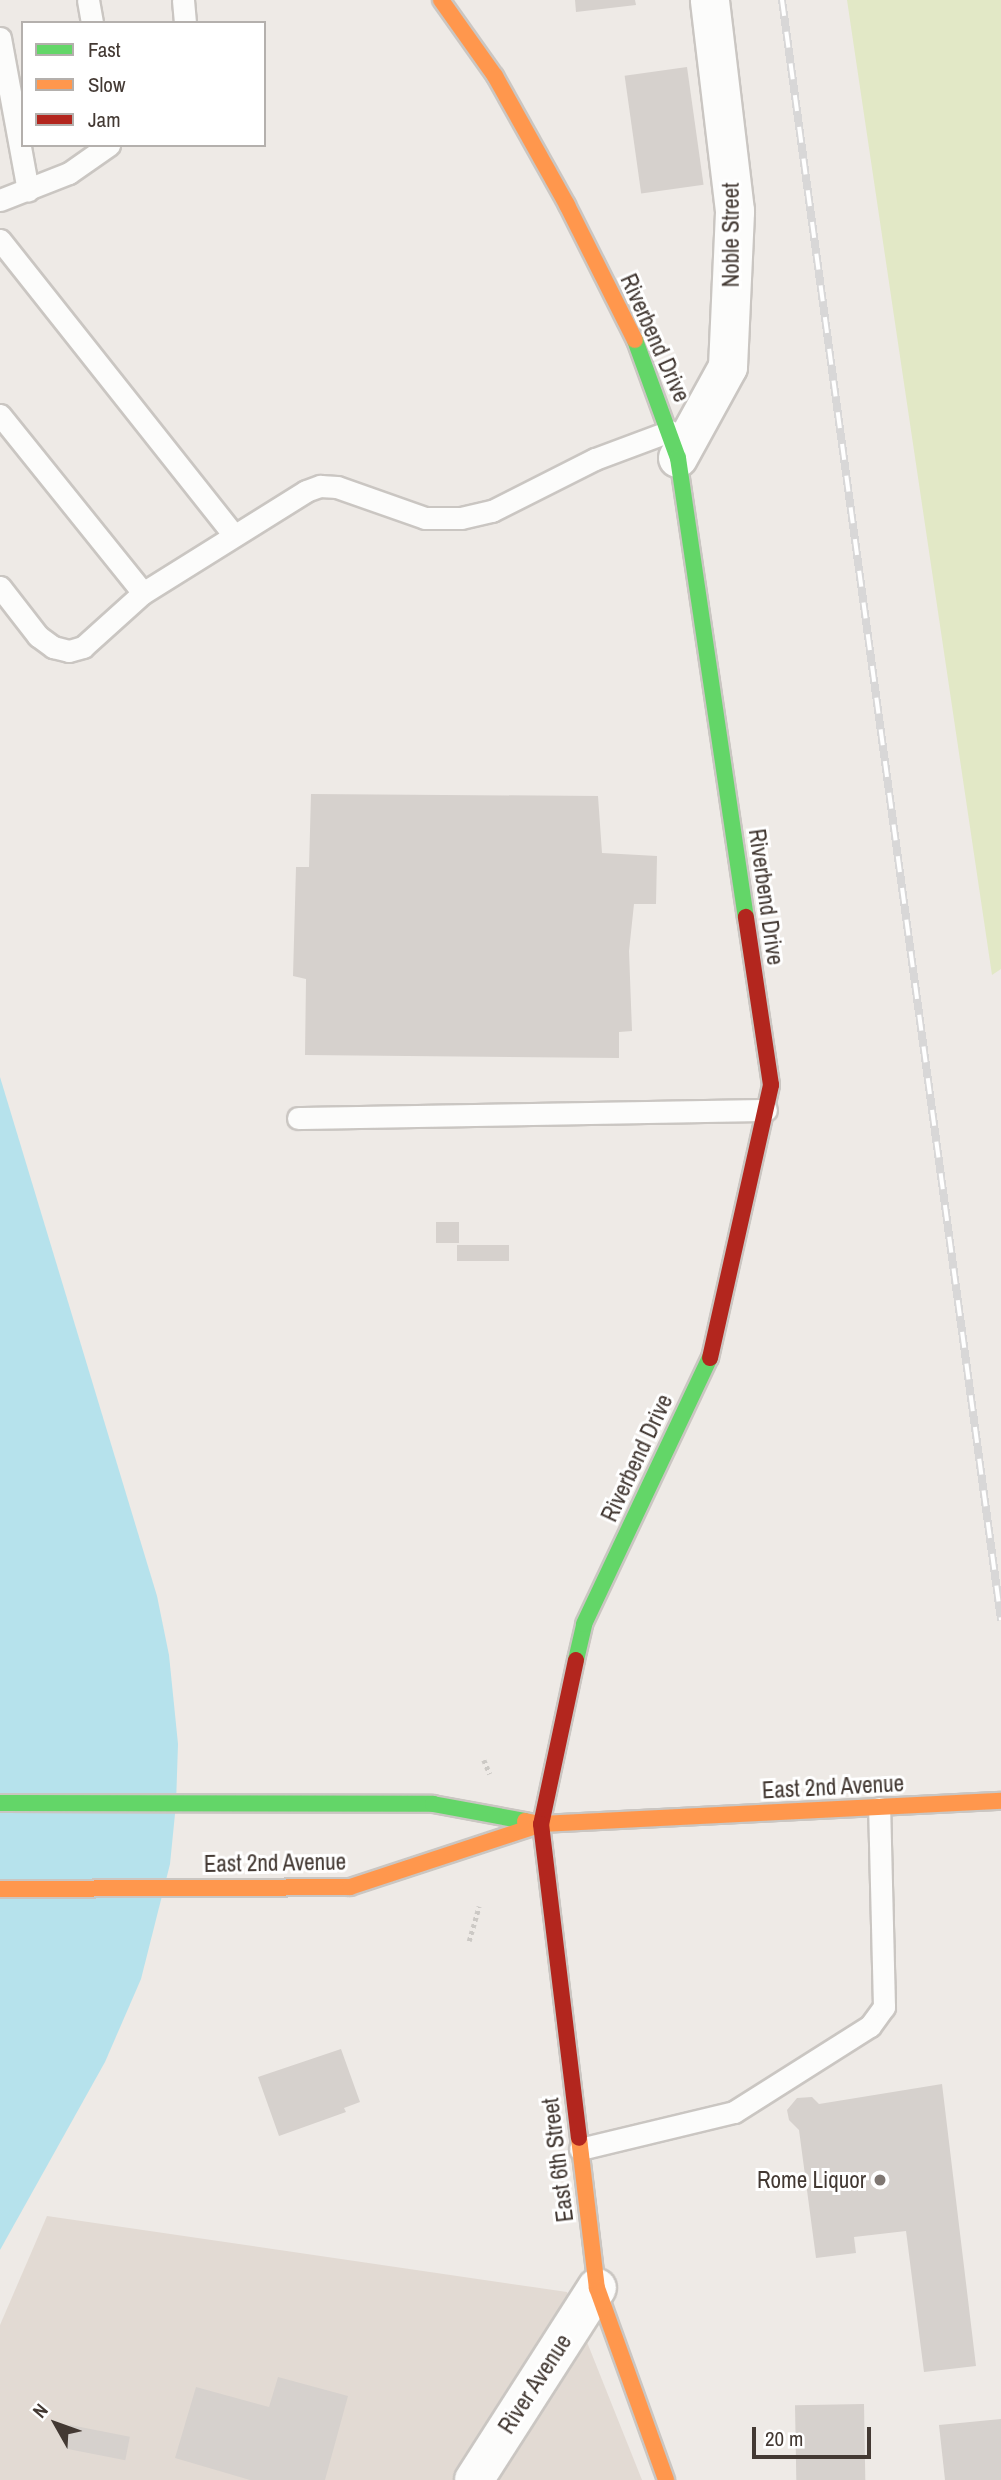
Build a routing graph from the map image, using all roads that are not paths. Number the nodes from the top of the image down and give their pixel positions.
1 (88, 0) edge
2 (183, 0) edge
3 (441, 0) edge
4 (710, 0) edge
5 (92, 21) edge
6 (185, 21) edge
7 (0, 38) edge
8 (107, 147) edge
9 (28, 190) junction
10 (0, 200) edge
11 (0, 240) edge
12 (0, 415) edge
13 (674, 444) junction
14 (234, 535) junction
15 (0, 587) edge
16 (143, 593) junction
17 (766, 1110) junction
18 (298, 1118) dead end
19 (1001, 1801) edge
20 (0, 1803) edge
21 (879, 1808) junction
22 (541, 1824) junction
23 (0, 1889) edge
24 (580, 2149) junction
25 (597, 2288) junction
26 (474, 2480) edge
27 (666, 2480) edge

1 - 5 lane
2 - 6 lane
3 - 13 main road, Riverbend Drive
4 - 13 street, Noble Street
7 - 9 lane
8 - 9 lane
9 - 10 lane
11 - 14 lane
12 - 16 lane
13 - 14 lane
13 - 17 main road, Riverbend Drive
14 - 16 lane
15 - 16 lane
17 - 18 lane
17 - 22 main road, Riverbend Drive
19 - 21 main road, East 2nd Avenue
20 - 22 main road, East 2nd Avenue
21 - 22 main road, East 2nd Avenue
21 - 24 lane
22 - 23 main road, East 2nd Avenue
22 - 24 main road, East 6th Street
24 - 25 main road, East 6th Street
25 - 26 street, River Avenue
25 - 27 main road, East 6th Street

